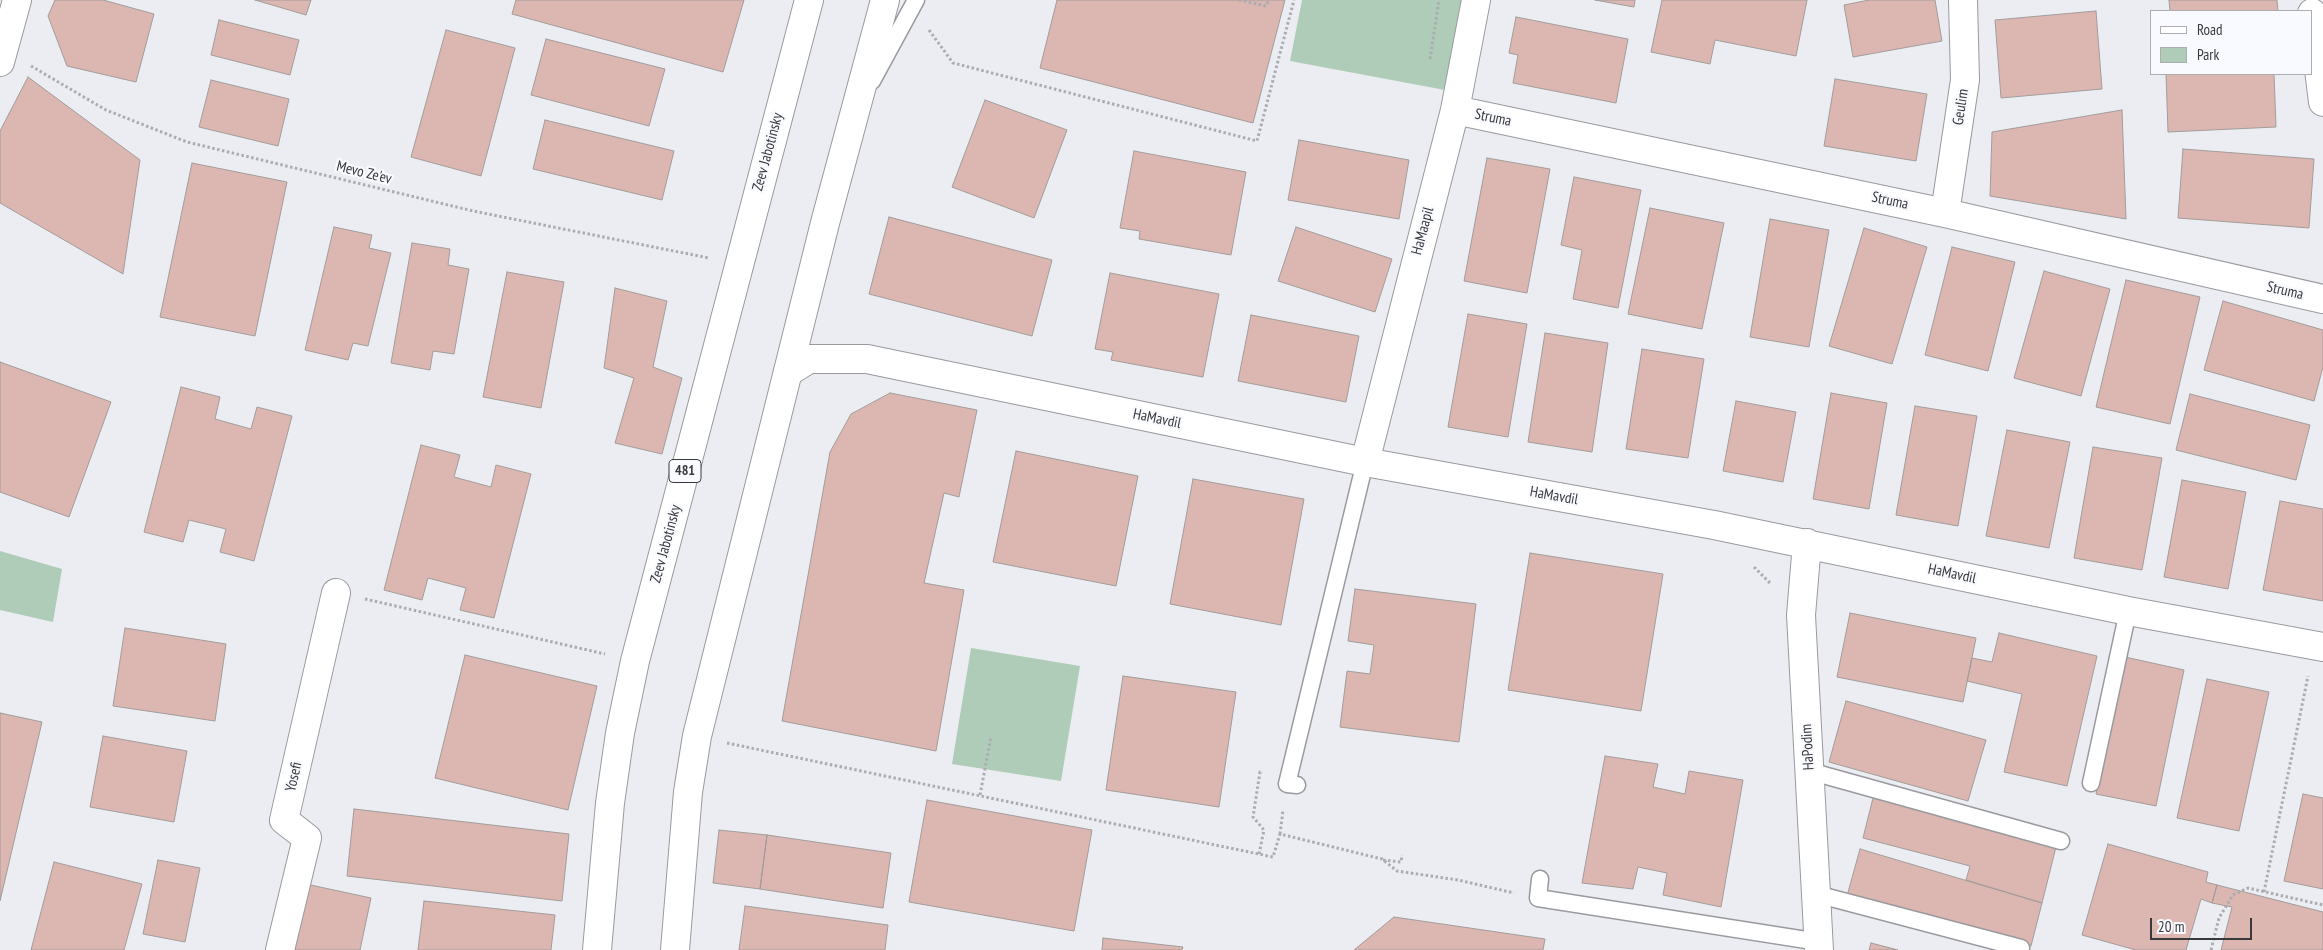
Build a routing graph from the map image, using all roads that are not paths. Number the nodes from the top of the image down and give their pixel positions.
1 (16, 0) edge
2 (810, 0) edge
3 (884, 0) edge
4 (1476, 0) edge
5 (1963, 0) edge
6 (914, 4) edge
7 (2313, 20) edge
8 (2, 56) edge
9 (2323, 102) edge
10 (1455, 110) junction
11 (855, 111) junction
12 (1945, 213) junction
13 (2323, 299) edge
14 (788, 372) junction
15 (1365, 462) junction
16 (1807, 543) junction
17 (336, 593) road end
18 (2128, 610) junction
19 (2319, 647) edge
20 (1809, 771) junction
21 (2091, 783) dead end
22 (1297, 784) dead end
23 (2061, 841) dead end
24 (1540, 879) dead end
25 (1816, 894) junction
26 (1819, 946) edge
27 (2021, 948) dead end
28 (280, 950) edge
29 (597, 950) edge
30 (675, 950) edge

1 - 8 street
2 - 29 street, Zeev Jabotinsky / 481
3 - 11 street
4 - 10 street, HaMaapil
5 - 12 street, Geulim
6 - 11 lane
7 - 9 street
10 - 12 street, Struma
10 - 15 street, HaMaapil
11 - 14 street
12 - 13 street, Struma
14 - 15 street, HaMavdil
14 - 30 street
15 - 16 street, HaMavdil
15 - 22 lane
16 - 18 street, HaMavdil
16 - 20 street, HaPodim
17 - 28 street, Yosefi
18 - 19 street, HaMavdil
18 - 21 lane
20 - 23 lane
20 - 25 street, HaPodim
24 - 26 lane
25 - 26 street, HaPodim
25 - 27 lane

